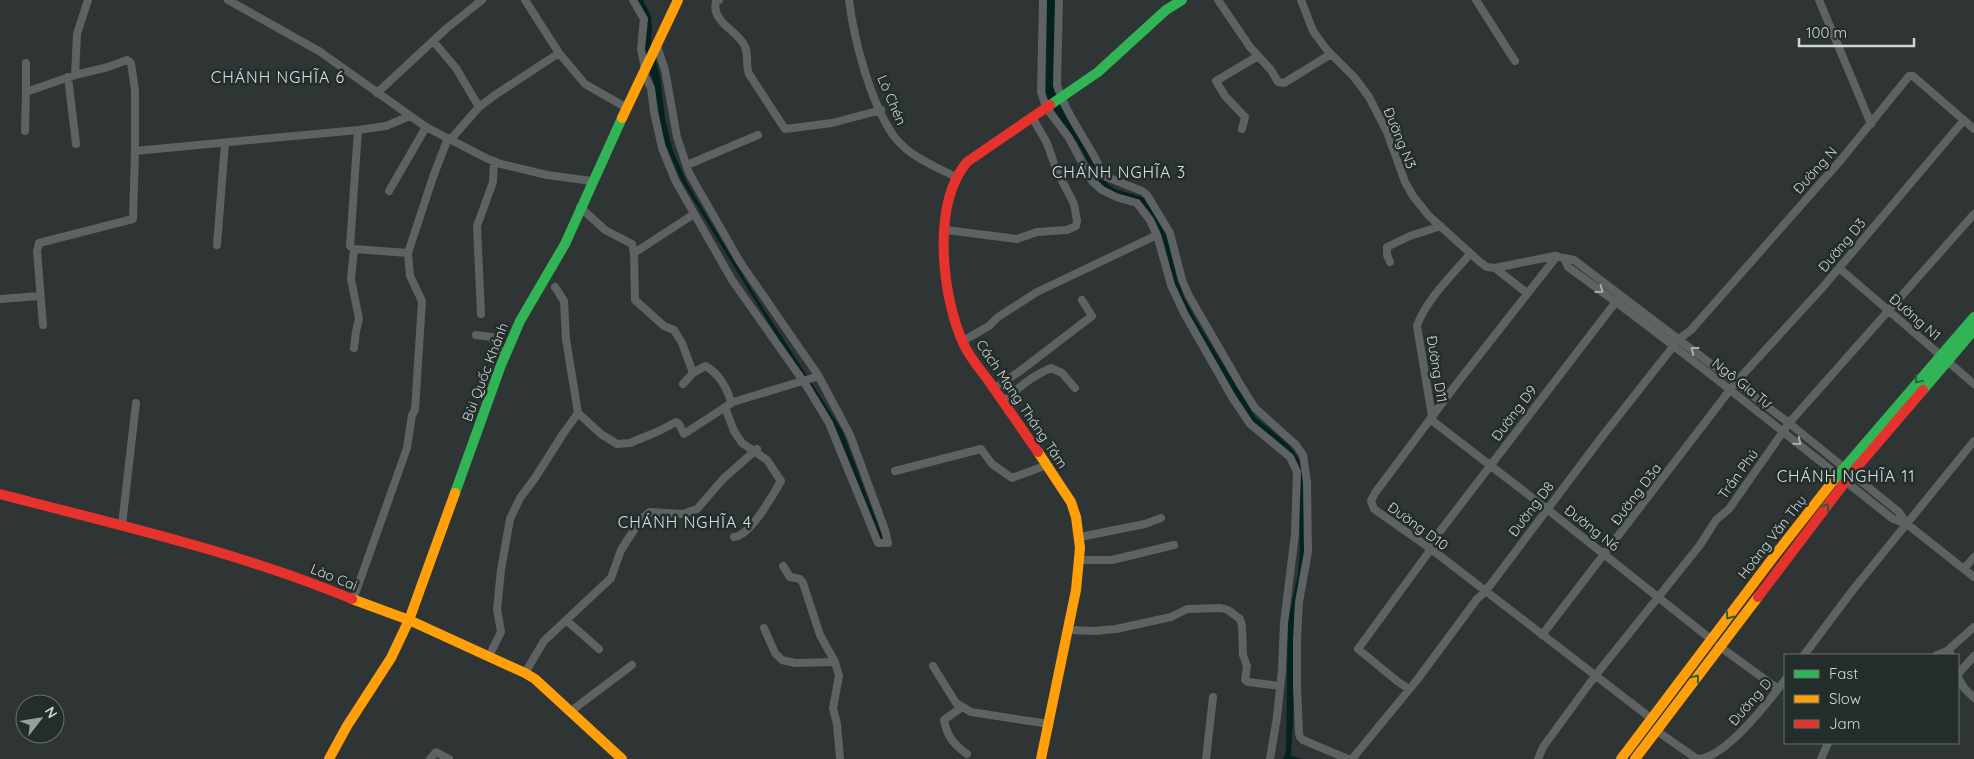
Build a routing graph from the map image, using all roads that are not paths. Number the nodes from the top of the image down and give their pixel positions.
1 (88, 0) edge
2 (228, 0) edge
3 (482, 0) edge
4 (525, 0) edge
5 (633, 0) edge
6 (678, 0) edge
7 (719, 0) edge
8 (849, 0) edge
9 (1043, 0) edge
10 (1059, 0) edge
11 (1182, 0) edge
12 (1218, 0) edge
13 (1301, 0) edge
14 (1476, 0) edge
15 (1819, 0) edge
16 (433, 41) junction
17 (656, 48) junction
18 (559, 53) junction
19 (1332, 54) junction
20 (1258, 56) junction
21 (1516, 61) dead end
22 (26, 63) dead end
23 (645, 72) junction
24 (71, 76) junction
25 (26, 92) junction
26 (377, 93) junction
27 (1060, 98) junction
28 (1047, 106) junction
29 (479, 107) junction
30 (627, 108) junction
31 (881, 110) junction
32 (410, 116) junction
33 (1032, 117) junction
34 (1964, 120) junction
35 (1871, 124) junction
36 (426, 127) junction
37 (1242, 129) dead end
38 (1974, 129) edge
39 (358, 130) junction
40 (25, 131) dead end
41 (758, 136) dead end
42 (449, 138) junction
43 (225, 143) junction
44 (76, 144) dead end
45 (135, 151) junction
46 (494, 161) junction
47 (687, 165) junction
48 (956, 178) junction
49 (592, 181) junction
50 (389, 191) dead end
51 (1148, 197) junction
52 (1137, 203) junction
53 (580, 207) junction
54 (694, 214) junction
55 (1974, 214) edge
56 (1441, 226) junction
57 (946, 230) junction
58 (1157, 235) junction
59 (217, 245) dead end
60 (354, 249) junction
61 (408, 253) junction
62 (634, 253) junction
63 (1470, 254) junction
64 (1561, 257) junction
65 (1390, 262) dead end
66 (1495, 268) junction
67 (1839, 268) junction
68 (555, 287) dead end
69 (1527, 293) junction
70 (1621, 294) junction
71 (40, 296) junction
72 (0, 299) edge
73 (1082, 300) dead end
74 (1616, 301) junction
75 (1889, 311) junction
76 (481, 314) dead end
77 (1974, 317) edge
78 (43, 325) dead end
79 (1974, 330) edge
80 (476, 335) dead end
81 (1679, 339) junction
82 (963, 341) junction
83 (1674, 346) junction
84 (354, 348) dead end
85 (504, 358) junction
86 (1943, 358) junction
87 (693, 373) junction
88 (816, 377) dead end
89 (803, 380) junction
90 (1736, 382) junction
91 (683, 384) dead end
92 (1974, 384) edge
93 (1076, 388) dead end
94 (994, 389) junction
95 (1730, 390) junction
96 (1003, 402) junction
97 (136, 403) dead end
98 (728, 405) junction
99 (578, 413) junction
100 (1431, 418) junction
101 (1273, 422) junction
102 (1789, 423) junction
103 (1784, 431) junction
104 (1263, 435) junction
105 (1974, 440) edge
106 (755, 450) junction
107 (1047, 465) junction
108 (1490, 466) junction
109 (896, 471) dead end
110 (1845, 474) junction
111 (0, 494) edge
112 (1547, 509) junction
113 (1161, 518) dead end
114 (1907, 524) junction
115 (122, 525) junction
116 (1296, 528) junction
117 (1307, 529) junction
118 (734, 537) dead end
119 (1080, 538) junction
120 (1174, 546) dead end
121 (1429, 548) junction
122 (1605, 554) junction
123 (1974, 557) edge
124 (1080, 560) junction
125 (783, 566) dead end
126 (1964, 570) junction
127 (1974, 577) edge
128 (1485, 592) junction
129 (1659, 597) junction
130 (353, 600) junction
131 (409, 620) junction
132 (566, 620) junction
133 (1974, 627) edge
134 (764, 628) dead end
135 (1068, 630) junction
136 (1542, 636) junction
137 (1715, 643) junction
138 (600, 649) dead end
139 (1949, 653) edge
140 (1805, 654) edge
141 (489, 656) junction
142 (1974, 656) edge
143 (835, 662) junction
144 (632, 665) dead end
145 (933, 666) dead end
146 (525, 673) junction
147 (1959, 675) edge
148 (1595, 676) junction
149 (1959, 678) edge
150 (1784, 681) edge
151 (1280, 684) junction
152 (1297, 684) junction
153 (1409, 689) junction
154 (1778, 689) junction
155 (1678, 692) junction
156 (1213, 697) dead end
157 (1974, 698) edge
158 (962, 707) junction
159 (571, 711) junction
160 (1652, 719) junction
161 (1049, 724) junction
162 (1657, 731) junction
163 (1636, 740) junction
164 (1828, 744) edge
165 (1645, 746) junction
166 (967, 754) dead end
167 (332, 758) edge
168 (430, 759) edge
169 (449, 759) edge
170 (622, 759) edge
171 (840, 759) edge
172 (1043, 759) edge
173 (1206, 759) edge
174 (1270, 759) edge
175 (1350, 759) edge
176 (1538, 759) edge
177 (1621, 759) edge
178 (1635, 759) edge
179 (1820, 759) edge

1 - 24 street
2 - 26 street
3 - 16 street
4 - 18 street
5 - 23 street
6 - 17 street, Bùi Quốc Khánh
7 - 31 street
8 - 31 street, Lò Chén
9 - 28 street
10 - 27 street
11 - 27 street
12 - 20 street
13 - 19 street, Đường N3
14 - 21 street
15 - 35 street
16 - 26 street
16 - 29 street
17 - 23 street, Bùi Quốc Khánh
17 - 47 street
18 - 29 street
18 - 30 street
19 - 20 street
19 - 56 street, Đường N3
20 - 37 street
22 - 25 street
23 - 30 street, Bùi Quốc Khánh
23 - 54 street
24 - 25 street
24 - 44 street
24 - 45 street
25 - 40 street
26 - 32 street
27 - 28 street, Cách Mạng Tháng Tám
27 - 51 street
28 - 33 street, Cách Mạng Tháng Tám
28 - 52 street
29 - 42 street
30 - 49 street, Bùi Quốc Khánh
31 - 48 street, Lò Chén
32 - 36 street
32 - 39 street
33 - 48 street, Cách Mạng Tháng Tám
33 - 57 street
34 - 35 street, Đường N
34 - 38 street, Đường N
34 - 67 street, Đường D3
35 - 81 street, Đường N
36 - 42 street
36 - 50 street
39 - 43 street
39 - 60 street
41 - 47 street
42 - 46 street
42 - 61 street
43 - 45 street
43 - 59 street
45 - 71 street
46 - 49 street
46 - 76 street
47 - 89 street
48 - 57 street, Cách Mạng Tháng Tám
49 - 53 street, Bùi Quốc Khánh
51 - 52 street
51 - 101 street
52 - 58 street
53 - 62 street
53 - 85 street, Bùi Quốc Khánh
54 - 62 street
54 - 89 street
55 - 75 street, Trần Phú
56 - 63 street, Đường N3
56 - 65 street
57 - 82 street, Cách Mạng Tháng Tám
58 - 82 street
58 - 104 street
60 - 61 street
60 - 84 street
61 - 130 street
62 - 87 street
63 - 66 street, Đường N3
63 - 100 street, Đường D11
64 - 66 street
64 - 69 street, Đường D10
64 - 70 street, Ngô Gia Tự
64 -> 74 street, Ngô Gia Tự
66 - 69 street, Đường N3
67 - 75 street, Đường N1
67 - 90 street, Đường D3
68 - 99 street
69 - 100 street, Đường D10
70 - 74 street, Đường D9
70 - 81 street, Ngô Gia Tự
71 - 72 street
71 - 78 street
73 - 94 street
74 - 83 street, Ngô Gia Tự
74 - 108 street, Đường D9
75 - 86 street, Đường N1
75 - 102 street, Trần Phú
77 - 86 street, Hoàng Văn Thụ
79 - 86 street, Hoàng Văn Thụ
80 - 85 street
81 - 83 street, Đường N
90 -> 81 street, Ngô Gia Tự
82 - 94 street, Cách Mạng Tháng Tám
83 - 95 street, Ngô Gia Tự
83 - 112 street, Đường D8
85 - 131 street, Bùi Quốc Khánh
86 - 92 street, Đường N1
86 - 110 street, Hoàng Văn Thụ
87 - 91 street
87 - 98 street
88 - 89 street
89 - 98 street
90 - 95 street, Đường D3
90 - 102 street, Ngô Gia Tự
93 - 96 street
94 - 96 street, Cách Mạng Tháng Tám
95 - 103 street, Ngô Gia Tự
95 - 122 street, Đường D3a
96 - 107 street, Cách Mạng Tháng Tám
97 - 115 street
98 - 99 street
98 - 106 street
99 - 141 street
100 - 108 street, Đường N6
100 - 121 street, Đường D10
101 - 104 street
101 - 117 street
102 - 103 street, Trần Phú
102 - 110 street, Ngô Gia Tự
103 -> 110 street, Ngô Gia Tự
103 - 129 street, Trần Phú
104 - 116 street
105 - 114 street
106 - 118 street
106 - 132 street
107 - 109 street
107 - 119 street, Cách Mạng Tháng Tám
108 - 112 street, Đường N6
108 - 121 street, Đường D9
110 - 114 street, Ngô Gia Tự
110 - 137 street, Hoàng Văn Thụ
111 - 115 street, Lào Cai
112 - 122 street, Đường N6
112 - 128 street, Đường D8
113 - 119 street
114 - 126 street, Ngô Gia Tự
114 - 140 street
115 - 130 street, Lào Cai
116 - 117 street
116 - 151 street
117 - 152 street
119 - 124 street, Cách Mạng Tháng Tám
120 - 124 street
121 - 128 street, Đường D10
121 - 153 street, Đường D9
122 - 129 street, Đường N6
122 - 136 street, Đường D3a
123 - 126 street
124 - 135 street, Cách Mạng Tháng Tám
125 - 143 street
126 - 127 street, Ngô Gia Tự
128 - 136 street, Đường D10
128 - 153 street, Đường D8
129 - 137 street, Đường N6
129 - 148 street, Trần Phú
130 - 131 street, Lào Cai
131 - 141 street, Lào Cai
131 - 167 street, Bùi Quốc Khánh
132 - 138 street
132 - 146 street
133 - 139 street
134 - 143 street
135 - 151 street
135 - 161 street, Cách Mạng Tháng Tám
136 - 148 street, Đường D10
137 - 154 street, Đường N6
137 - 155 street, Hoàng Văn Thụ
141 - 146 street, Lào Cai
142 - 147 street
143 - 171 street
144 - 159 street
145 - 158 street
146 - 159 street, Lào Cai
148 - 160 street, Đường D10
148 - 176 street, Trần Phú
149 - 157 street
150 - 154 street, Đường D
151 - 152 street
151 - 174 street
152 - 175 street
153 - 175 street, Đường D8
154 - 162 street, Đường D
155 - 160 street, Hoàng Văn Thụ
155 - 162 street, Hoàng Văn Thụ
156 - 173 street
158 - 161 street
158 - 166 street
159 - 170 street, Lào Cai
160 - 163 street, Hoàng Văn Thụ
161 - 172 street, Cách Mạng Tháng Tám
162 - 165 street, Hoàng Văn Thụ
163 - 165 street
163 - 177 street, Hoàng Văn Thụ
164 - 179 street
165 - 178 street, Hoàng Văn Thụ
168 - 169 street

